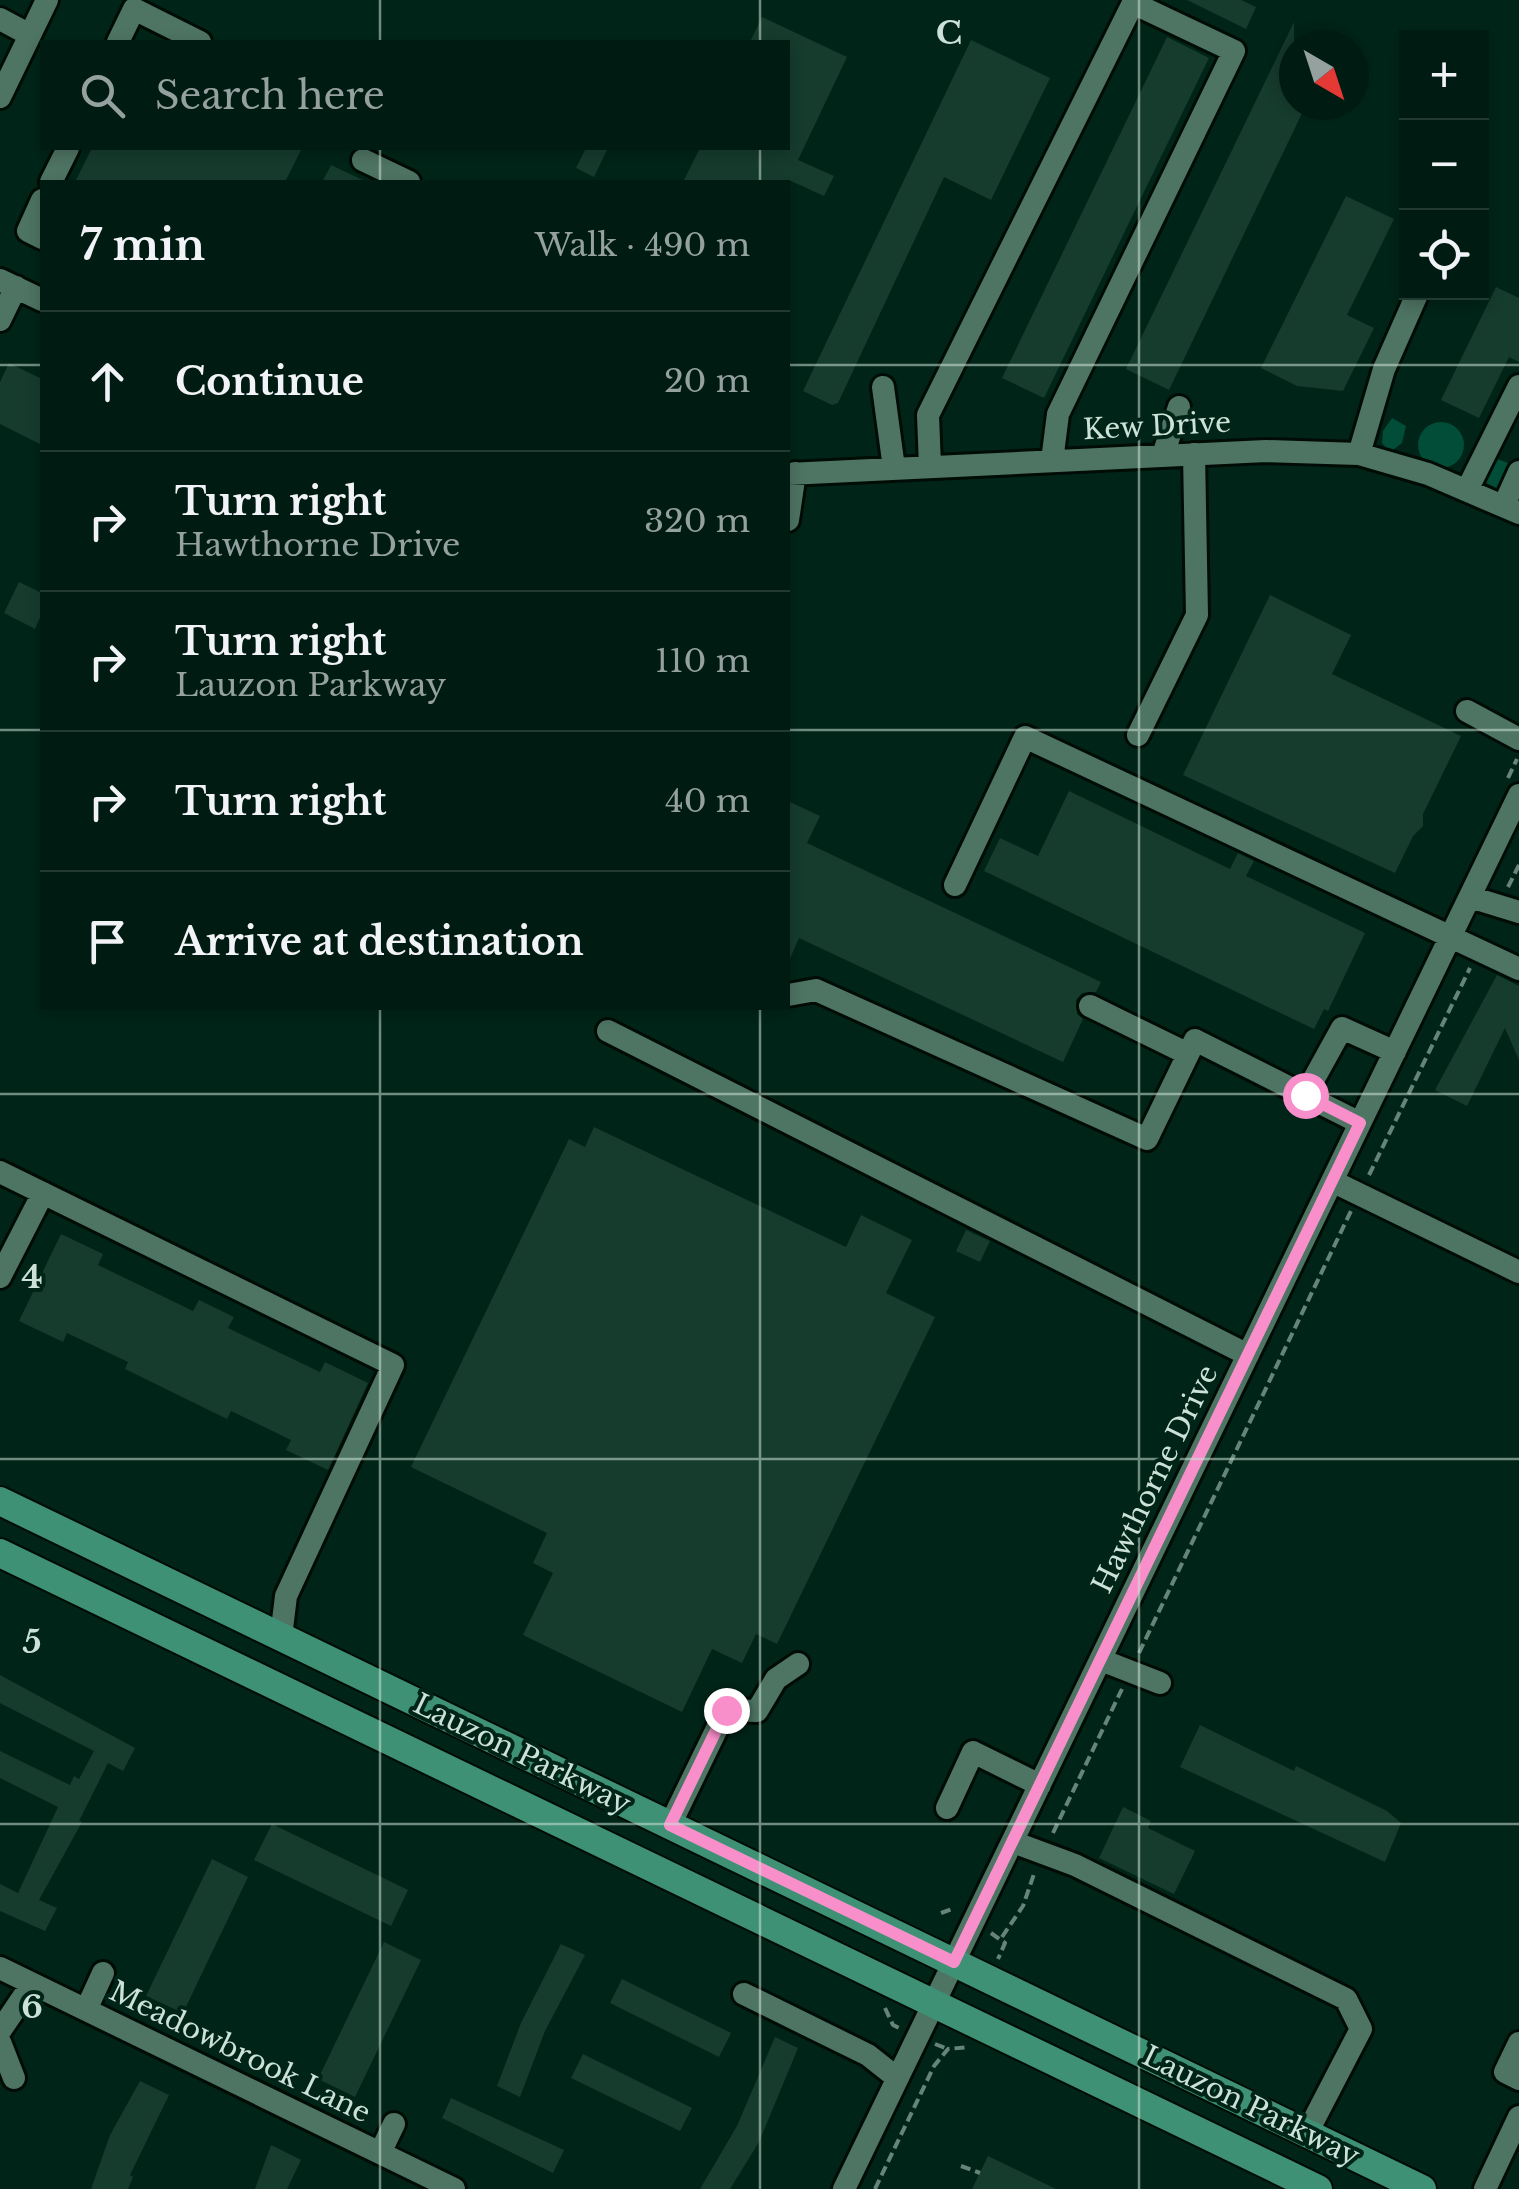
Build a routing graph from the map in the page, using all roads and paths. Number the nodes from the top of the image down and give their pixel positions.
1 (47, 0) edge
2 (0, 19) edge
3 (30, 35) junction
4 (119, 40) edge
5 (196, 40) edge
6 (0, 97) edge
7 (67, 150) edge
8 (364, 160) dead end
9 (52, 180) edge
10 (405, 180) edge
11 (40, 204) edge
12 (40, 237) edge
13 (8, 284) edge
14 (40, 299) edge
15 (1414, 300) edge
16 (0, 320) edge
17 (1519, 386) edge
18 (882, 387) dead end
19 (1179, 408) dead end
20 (1194, 454) junction
21 (1359, 454) junction
22 (1164, 456) junction
23 (1052, 461) junction
24 (930, 467) junction
25 (894, 468) junction
26 (1519, 472) edge
27 (791, 473) edge
28 (1467, 490) junction
29 (1512, 509) edge
30 (1467, 711) dead end
31 (1138, 736) dead end
32 (1519, 739) edge
33 (1519, 796) edge
34 (1519, 864) edge
35 (954, 885) dead end
36 (1470, 897) junction
37 (1509, 909) edge
38 (1451, 937) junction
39 (1478, 950) junction
40 (1519, 969) edge
41 (790, 995) edge
42 (1090, 1006) dead end
43 (608, 1031) dead end
44 (1395, 1052) junction
45 (1188, 1054) junction
46 (1305, 1095) junction
47 (1360, 1123) junction
48 (1373, 1167) dead end
49 (0, 1172) edge
50 (1332, 1182) junction
51 (44, 1194) junction
52 (1348, 1217) dead end
53 (1516, 1264) edge
54 (0, 1277) edge
55 (1248, 1355) junction
56 (0, 1501) edge
57 (0, 1553) edge
58 (281, 1637) junction
59 (1101, 1660) junction
60 (798, 1664) dead end
61 (1130, 1671) junction
62 (1160, 1682) dead end
63 (1040, 1785) junction
64 (947, 1808) dead end
65 (670, 1825) junction
66 (1013, 1842) junction
67 (1044, 1853) junction
68 (1004, 1940) dead end
69 (954, 1962) junction
70 (0, 1968) edge
71 (104, 1973) dead end
72 (32, 1984) junction
73 (744, 1994) dead end
74 (933, 2003) junction
75 (86, 2010) junction
76 (0, 2031) edge
77 (0, 2042) edge
78 (1519, 2042) edge
79 (954, 2048) dead end
80 (14, 2078) dead end
81 (897, 2078) junction
82 (1519, 2079) edge
83 (1519, 2117) edge
84 (394, 2124) dead end
85 (1307, 2133) junction
86 (380, 2153) junction
87 (962, 2166) dead end
88 (980, 2174) dead end
89 (447, 2188) edge
90 (844, 2189) edge
91 (874, 2189) edge
92 (1318, 2189) edge
93 (1422, 2189) edge
94 (1485, 2189) edge

1 - 3 street
2 - 3 street
3 - 6 street
4 - 5 street
7 - 9 street
8 - 10 street
11 - 12 street
13 - 14 street
13 - 16 street
15 - 21 street
17 - 28 street
18 - 25 street
19 - 22 street
20 - 21 street, Kew Drive
20 - 22 street, Kew Drive
20 - 31 street
21 - 28 street, Kew Drive
22 - 23 street, Kew Drive
23 - 24 street, Kew Drive
23 - 24 street
24 - 25 street, Kew Drive
25 - 27 street, Kew Drive
26 - 29 street
28 - 29 street, Kew Drive
30 - 32 street
33 - 36 street, Hawthorne Drive
34 - 37 path
35 - 38 street
36 - 37 street
36 - 38 street, Hawthorne Drive
38 - 39 street
38 - 44 street, Hawthorne Drive
39 - 40 street
39 - 48 path
41 - 45 street
42 - 45 street
43 - 55 street
44 - 46 street
44 - 47 street, Hawthorne Drive
45 - 46 street
46 - 47 street
47 - 50 street, Hawthorne Drive
49 - 51 street
50 - 53 street
50 - 55 street, Hawthorne Drive
51 - 54 street
51 - 58 street
52 - 61 path
55 - 59 street, Hawthorne Drive
56 - 58 main road, Lauzon Parkway
57 - 74 main road, Lauzon Parkway
58 - 65 main road, Lauzon Parkway
59 - 61 street
59 - 63 street, Hawthorne Drive
60 - 65 street
61 - 62 street
61 - 67 path
63 - 64 street
63 - 66 street, Hawthorne Drive
65 - 69 main road, Lauzon Parkway
66 - 67 street
66 - 69 street, Hawthorne Drive
67 - 68 path
67 - 85 street
69 - 74 street, Hawthorne Drive
69 - 85 main road, Lauzon Parkway
70 - 72 street, Meadowbrook Lane
71 - 75 street
72 - 75 street, Meadowbrook Lane
72 - 76 street
73 - 81 street
74 - 81 street, Hawthorne Drive
74 - 92 main road, Lauzon Parkway
75 - 86 street, Meadowbrook Lane
77 - 80 street
78 - 82 street
79 - 91 path
81 - 90 street, Hawthorne Drive
83 - 94 street
84 - 86 street
85 - 93 main road, Lauzon Parkway
86 - 89 street, Meadowbrook Lane
87 - 88 path

